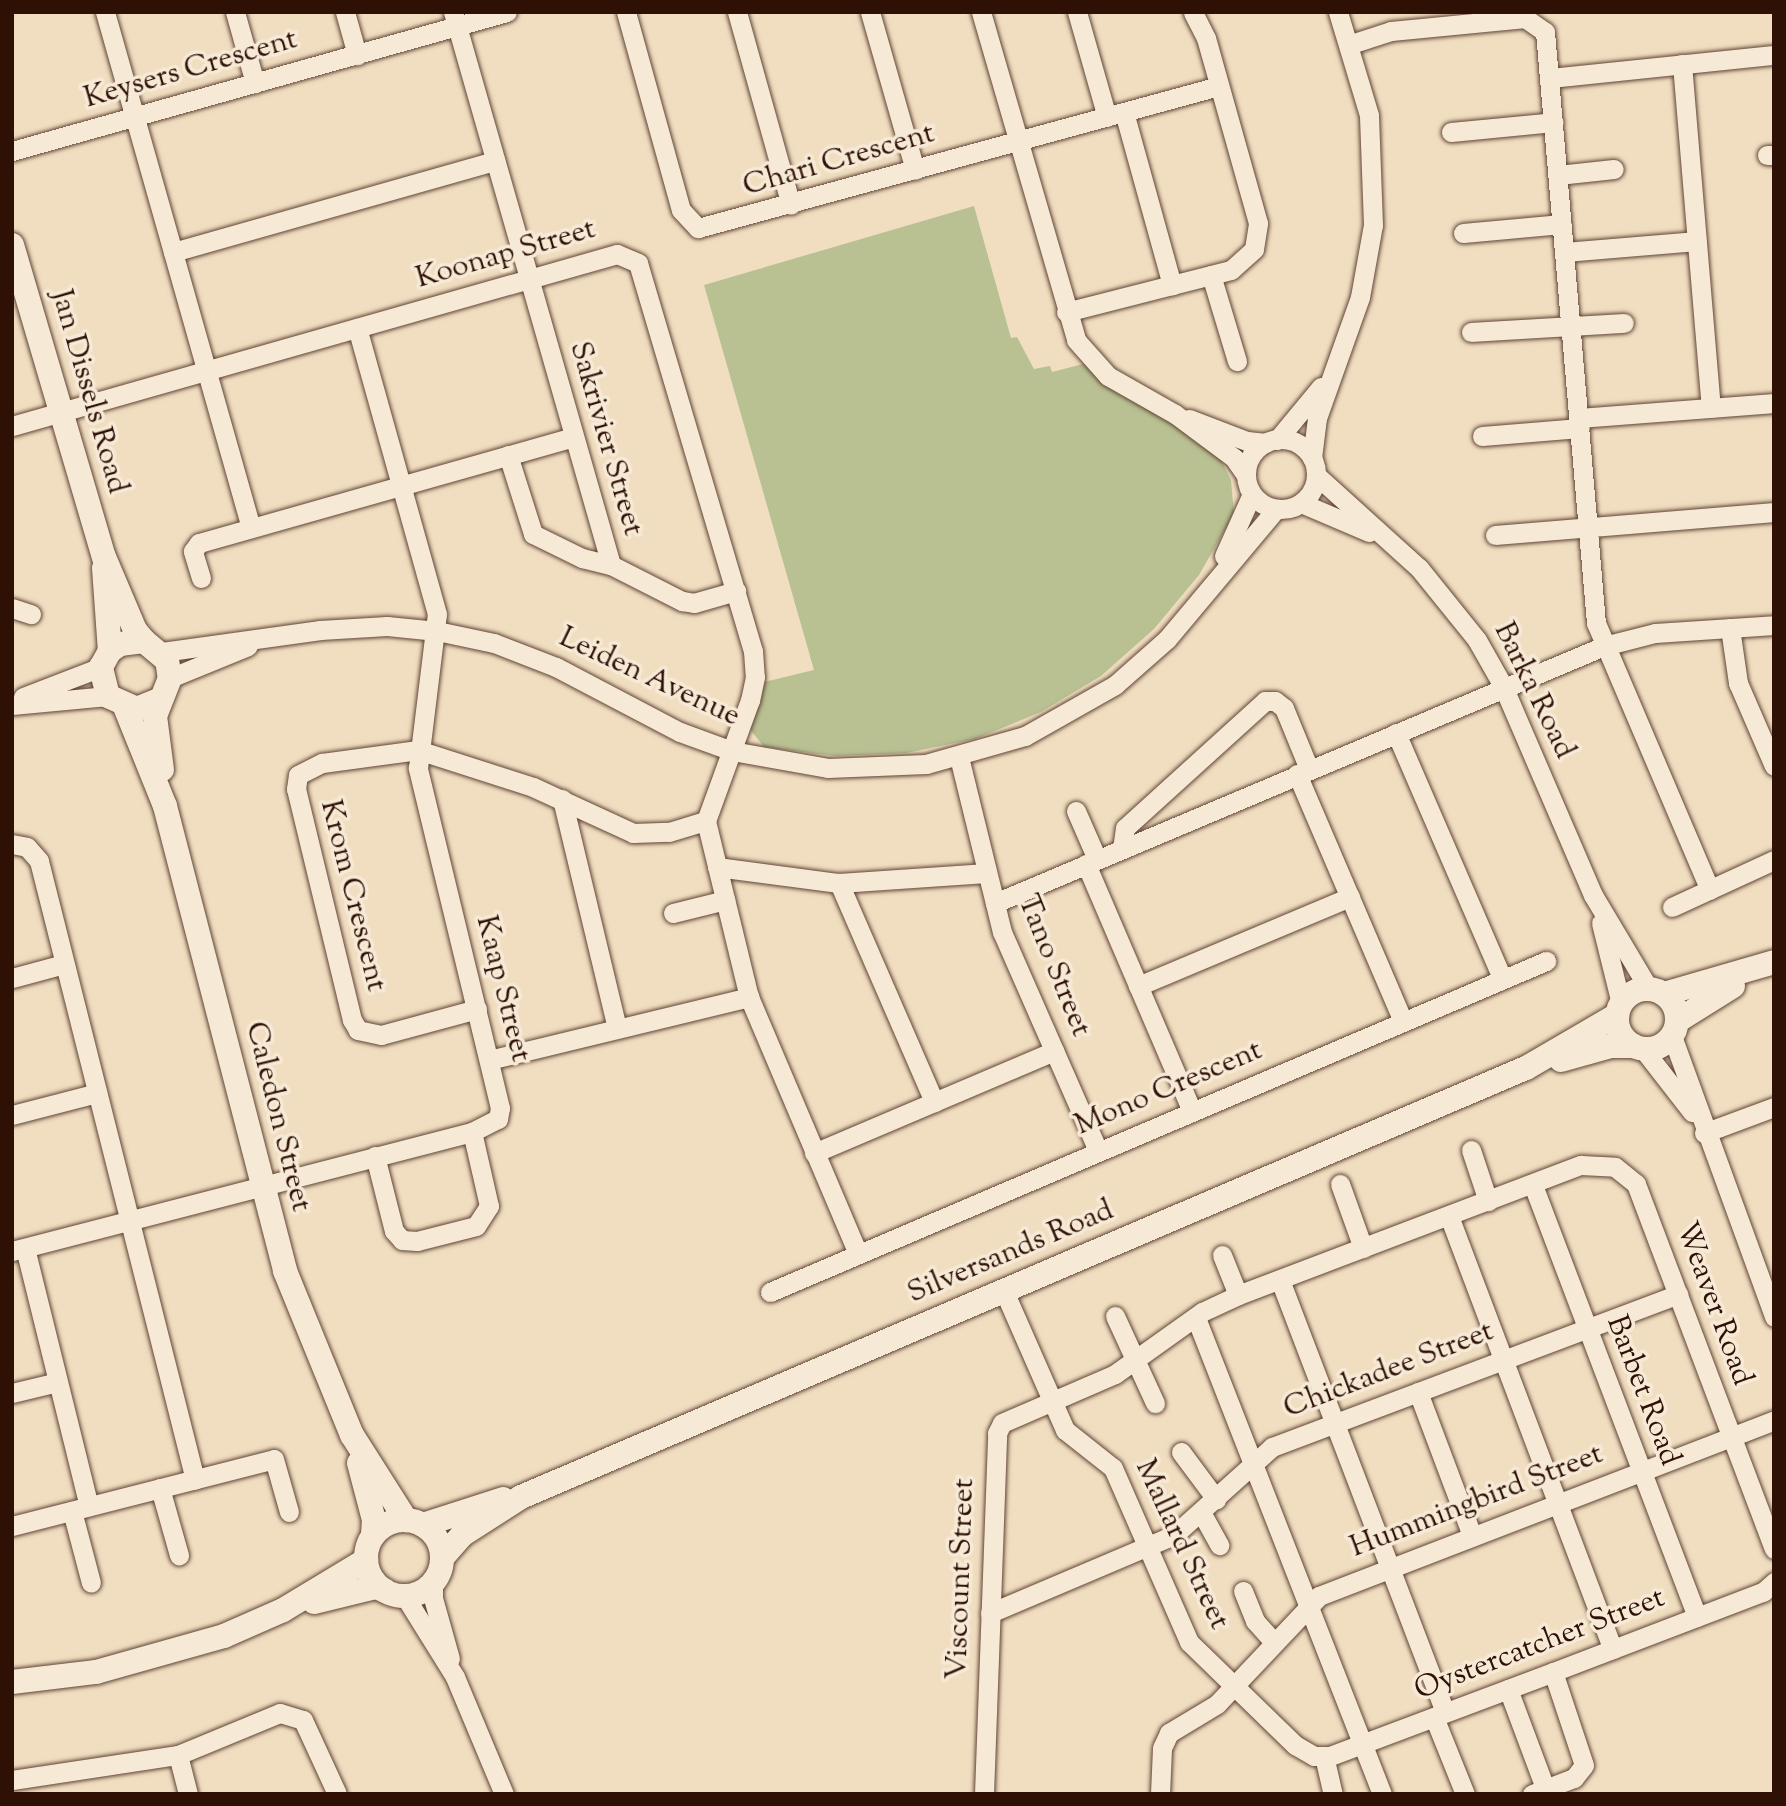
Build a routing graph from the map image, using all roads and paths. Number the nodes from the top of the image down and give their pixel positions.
1 (105, 12) edge
2 (235, 12) edge
3 (345, 12) edge
4 (507, 12) edge
5 (626, 12) edge
6 (737, 12) edge
7 (870, 12) edge
8 (981, 12) edge
9 (1077, 12) edge
10 (1193, 12) edge
11 (1338, 12) edge
12 (455, 19) edge
13 (1351, 44) junction
14 (357, 54) junction
15 (1774, 55) edge
16 (1682, 64) junction
17 (1550, 78) junction
18 (255, 83) junction
19 (1219, 86) junction
20 (1115, 115) junction
21 (135, 117) junction
22 (1553, 122) junction
23 (1451, 132) dead end
24 (1018, 142) junction
25 (12, 151) edge
26 (495, 161) junction
27 (1614, 169) dead end
28 (915, 170) junction
29 (1558, 175) junction
30 (791, 205) junction
31 (1562, 224) junction
32 (1463, 233) dead end
33 (1697, 241) junction
34 (12, 245) edge
35 (173, 252) junction
36 (1565, 252) junction
37 (1211, 275) junction
38 (528, 280) junction
39 (1172, 285) junction
40 (1066, 312) junction
41 (1624, 323) dead end
42 (1571, 327) junction
43 (357, 328) junction
44 (1471, 332) dead end
45 (1237, 361) dead end
46 (1336, 366) junction
47 (206, 370) junction
48 (1774, 403) edge
49 (1712, 408) junction
50 (61, 412) junction
51 (1175, 414) junction
52 (1579, 423) junction
53 (12, 426) edge
54 (1482, 436) dead end
55 (573, 437) junction
56 (1271, 441) junction
57 (508, 455) junction
58 (1314, 467) junction
59 (1246, 475) junction
60 (401, 486) junction
61 (1252, 494) junction
62 (1301, 503) junction
63 (1276, 509) junction
64 (1774, 512) edge
65 (251, 528) junction
66 (1588, 528) junction
67 (1495, 535) dead end
68 (1383, 538) junction
69 (104, 557) junction
70 (611, 565) junction
71 (201, 578) dead end
72 (1212, 586) junction
73 (736, 591) junction
74 (1774, 625) edge
75 (1730, 628) junction
76 (437, 631) junction
77 (258, 642) junction
78 (153, 646) junction
79 (1604, 646) junction
80 (105, 659) junction
81 (1503, 686) junction
82 (164, 689) junction
83 (117, 702) junction
84 (12, 703) edge
85 (1396, 733) junction
86 (418, 750) junction
87 (732, 751) junction
88 (959, 757) junction
89 (1774, 766) edge
90 (1303, 772) junction
91 (562, 799) junction
92 (165, 806) junction
93 (1076, 811) dead end
94 (706, 821) junction
95 (12, 844) edge
96 (1122, 849) junction
97 (1774, 860) edge
98 (1091, 862) junction
99 (717, 867) junction
100 (988, 873) junction
101 (839, 883) junction
102 (1710, 890) junction
103 (1593, 895) junction
104 (1350, 897) junction
105 (725, 900) junction
106 (995, 903) junction
107 (1672, 907) dead end
108 (673, 913) dead end
109 (1546, 961) dead end
110 (64, 964) junction
111 (1774, 964) edge
112 (12, 978) edge
113 (1502, 978) junction
114 (1138, 986) junction
115 (1657, 991) junction
116 (748, 996) junction
117 (477, 1009) junction
118 (1619, 1009) junction
119 (1403, 1021) junction
120 (617, 1028) junction
121 (1674, 1029) junction
122 (1638, 1047) junction
123 (1054, 1051) junction
124 (489, 1060) junction
125 (1526, 1068) junction
126 (97, 1093) junction
127 (934, 1102) junction
128 (1774, 1107) edge
129 (1192, 1111) junction
130 (12, 1115) edge
131 (1701, 1127) junction
132 (472, 1132) junction
133 (1471, 1150) dead end
134 (1098, 1152) junction
135 (814, 1153) junction
136 (376, 1156) junction
137 (1615, 1167) joint
138 (1340, 1184) dead end
139 (1533, 1185) junction
140 (262, 1186) junction
141 (1488, 1201) junction
142 (1448, 1216) junction
143 (129, 1221) junction
144 (1363, 1248) junction
145 (19, 1250) edge
146 (858, 1254) junction
147 (1222, 1255) dead end
148 (1280, 1280) junction
149 (1004, 1291) junction
150 (770, 1292) dead end
151 (1678, 1294) junction
152 (1238, 1295) junction
153 (1115, 1316) dead end
154 (1774, 1317) edge
155 (1196, 1318) junction
156 (1586, 1329) junction
157 (1502, 1360) junction
158 (1133, 1362) junction
159 (58, 1382) junction
160 (1418, 1392) junction
161 (12, 1393) edge
162 (1052, 1400) junction
163 (1155, 1403) dead end
164 (1774, 1420) edge
165 (1333, 1424) junction
166 (352, 1435) junction
167 (1731, 1437) junction
168 (1181, 1452) dead end
169 (1252, 1463) junction
170 (1641, 1472) junction
171 (195, 1480) junction
172 (160, 1488) junction
173 (521, 1497) junction
174 (1216, 1499) junction
175 (1557, 1504) junction
176 (80, 1509) junction
177 (289, 1512) dead end
178 (1201, 1512) junction
179 (414, 1522) junction
180 (12, 1526) edge
181 (373, 1536) junction
182 (1472, 1536) junction
183 (1219, 1545) dead end
184 (1147, 1546) junction
185 (1774, 1549) edge
186 (179, 1555) dead end
187 (442, 1558) junction
188 (366, 1560) junction
189 (1389, 1567) junction
190 (433, 1581) junction
191 (1774, 1582) edge
192 (91, 1583) dead end
193 (1243, 1591) dead end
194 (394, 1592) junction
195 (1307, 1606) junction
196 (283, 1610) junction
197 (990, 1613) junction
198 (1697, 1617) junction
199 (1274, 1642) junction
200 (1613, 1649) junction
201 (1553, 1672) junction
202 (455, 1677) junction
203 (12, 1682) edge
204 (1232, 1686) junction
205 (1508, 1689) junction
206 (1439, 1715) junction
207 (1363, 1743) junction
208 (178, 1755) junction
209 (1324, 1756) junction
210 (12, 1780) edge
211 (1538, 1791) edge
212 (188, 1794) edge
213 (337, 1794) edge
214 (505, 1794) edge
215 (984, 1794) edge
216 (1160, 1794) edge
217 (1332, 1794) edge
218 (1382, 1794) edge
219 (1465, 1794) edge

1 - 21 street
2 - 18 street
3 - 14 street
4 - 12 street, Keysers Crescent
5 - 30 street, Chari Crescent
6 - 30 street
7 - 28 street
8 - 24 street
9 - 20 street
10 - 19 street
11 - 13 street
12 - 14 street, Keysers Crescent
12 - 26 street, Sakrivier Street
13 - 17 street
13 - 46 street
14 - 18 street, Keysers Crescent
15 - 16 street
16 - 17 street
16 - 33 street
17 - 22 street
18 - 21 street, Keysers Crescent
19 - 20 street, Chari Crescent
19 - 37 street
20 - 24 street, Chari Crescent
20 - 39 street
21 - 25 street, Keysers Crescent
21 - 35 street
22 - 23 street
22 - 29 street
24 - 28 street, Chari Crescent
24 - 40 street
26 - 35 street
26 - 38 street, Sakrivier Street
27 - 29 street
28 - 30 street, Chari Crescent
29 - 31 street
31 - 32 street
31 - 36 street
33 - 36 street
33 - 49 street
34 - 50 street, Jan Dissels Road
35 - 47 street
36 - 42 street
37 - 39 street
37 - 45 street
38 - 43 street, Koonap Street
38 - 55 street, Sakrivier Street
38 - 73 street, Koonap Street
39 - 40 street
40 - 51 street
41 - 42 street
42 - 44 street
42 - 52 street
43 - 47 street, Koonap Street
43 - 60 street, Kaap Street
46 - 56 street
46 - 58 street
47 - 50 street, Koonap Street
47 - 65 street
48 - 49 street
49 - 52 street
50 - 53 street, Koonap Street
50 - 69 street, Jan Dissels Road
51 - 56 street
51 - 59 street
52 - 54 street
52 - 66 street
55 - 57 street
55 - 70 street, Sakrivier Street
56 - 58 street
56 - 59 street
57 - 60 street
57 - 70 street
58 - 62 street
58 - 68 street, Barka Road
59 - 61 street
60 - 65 street
60 - 76 street, Kaap Street
61 - 63 street
61 - 72 street, Leiden Avenue
62 - 63 street
62 - 68 street, Barka Road
63 - 72 street, Leiden Avenue
64 - 66 street
65 - 71 street
66 - 67 street
66 - 79 street
68 - 81 street, Barka Road
69 - 78 street, Jan Dissels Road
69 - 80 street, Jan Dissels Road
70 - 73 street, Sakrivier Street
72 - 88 street, Leiden Avenue
73 - 87 street, Koonap Street
74 - 75 street
75 - 79 street
75 - 89 street
76 - 77 street, Leiden Avenue
76 - 86 street, Kaap Street
76 - 87 street, Leiden Avenue
77 - 78 street, Leiden Avenue
77 - 82 street, Leiden Avenue
78 - 80 street
78 - 82 street
79 - 81 street
79 - 102 street
80 - 83 street
80 - 84 street
81 - 85 street
81 - 103 street, Barka Road
82 - 83 street
82 - 92 street, Caledon Street
83 - 84 street
83 - 92 street, Caledon Street
85 - 90 street
85 - 113 street
86 - 91 street
86 - 117 street, Kaap Street
86 - 117 street, Krom Crescent
87 - 88 street, Leiden Avenue
87 - 94 street
88 - 100 street, Tano Street
90 - 96 street
90 - 96 street
90 - 104 street
91 - 94 street
91 - 120 street
92 - 140 street, Caledon Street
93 - 98 street
94 - 99 street
95 - 110 street
96 - 98 street
97 - 102 street
98 - 106 street
98 - 114 street
99 - 101 street
99 - 105 street
100 - 101 street
100 - 106 street, Tano Street
101 - 127 street
102 - 107 street
103 - 115 street, Barka Road
103 - 118 street, Barka Road
104 - 114 street
104 - 119 street
105 - 108 street
105 - 116 street
106 - 123 street, Tano Street
109 - 113 street, Mono Crescent
110 - 112 street
110 - 126 street
111 - 115 street
111 - 121 street
113 - 119 street, Mono Crescent
114 - 129 street
115 - 118 street
115 - 121 street
116 - 120 street
116 - 135 street
117 - 124 street, Kaap Street
118 - 122 street
118 - 125 street, Silversands Road
119 - 129 street, Mono Crescent
120 - 124 street
121 - 122 street
121 - 131 street
122 - 125 street, Silversands Road
122 - 131 street
123 - 127 street
123 - 134 street, Tano Street
124 - 132 street, Kaap Street
125 - 149 street, Silversands Road
126 - 130 street
126 - 143 street
127 - 135 street
128 - 131 street
129 - 134 street, Mono Crescent
131 - 154 street
132 - 136 street, Kaap Street
132 - 136 street
133 - 141 street
134 - 146 street, Mono Crescent
135 - 146 street
136 - 140 street, Kaap Street
137 - 139 street, Viscount Street
137 - 151 street, Weaver Road
138 - 144 street
139 - 141 street, Viscount Street
139 - 156 street, Barbet Road
140 - 143 street, Kaap Street
140 - 166 street, Caledon Street
141 - 142 street, Viscount Street
142 - 144 street, Viscount Street
142 - 157 street
143 - 145 street, Kaap Street
143 - 171 street
144 - 148 street, Viscount Street
145 - 159 street
146 - 150 street, Mono Crescent
147 - 152 street
148 - 152 street, Viscount Street
148 - 165 street
149 - 162 street, Mallard Street
149 - 173 street, Silversands Road
151 - 156 street, Chickadee Street
151 - 167 street, Weaver Road
152 - 155 street, Viscount Street
153 - 158 street
155 - 158 street, Viscount Street
155 - 169 street
156 - 157 street, Chickadee Street
156 - 170 street, Barbet Road
157 - 160 street, Chickadee Street
157 - 175 street
158 - 162 street, Viscount Street
158 - 163 street
159 - 161 street
159 - 176 street
160 - 165 street, Chickadee Street
160 - 182 street
162 - 184 street, Mallard Street
162 - 197 street, Viscount Street
164 - 167 street, Hummingbird Street
165 - 169 street, Chickadee Street
165 - 189 street
166 - 179 street, Caledon Street
166 - 181 street, Caledon Street
167 - 170 street, Hummingbird Street
167 - 185 street, Weaver Road
168 - 174 street
169 - 174 street, Chickadee Street
169 - 195 street
170 - 175 street, Hummingbird Street
170 - 198 street, Barbet Road
171 - 172 street
171 - 177 street
172 - 176 street
172 - 186 street
173 - 179 street, Silversands Road
173 - 187 street, Silversands Road
174 - 178 street, Chickadee Street
175 - 182 street, Hummingbird Street
175 - 200 street
176 - 180 street
176 - 192 street
178 - 183 street
178 - 184 street, Chickadee Street
179 - 181 street
179 - 187 street
181 - 188 street
182 - 189 street, Hummingbird Street
184 - 197 street, Chickadee Street
184 - 204 street, Mallard Street
187 - 190 street
188 - 194 street
188 - 196 street
189 - 195 street, Hummingbird Street
189 - 206 street
190 - 194 street
190 - 202 street
191 - 198 street, Oystercatcher Street
193 - 199 street
194 - 196 street
194 - 202 street
195 - 199 street, Hummingbird Street
195 - 207 street
196 - 203 street
197 - 215 street, Viscount Street
198 - 200 street, Oystercatcher Street
199 - 204 street, Hummingbird Street
200 - 201 street, Oystercatcher Street
201 - 205 street, Oystercatcher Street
201 - 211 street
202 - 214 street
204 - 209 street, Mallard Street
204 - 216 street, Hummingbird Street
205 - 206 street, Oystercatcher Street
205 - 211 street
206 - 207 street, Oystercatcher Street
206 - 219 street
207 - 209 street, Oystercatcher Street
207 - 218 street
208 - 210 street
208 - 212 street
208 - 213 street
209 - 217 street

